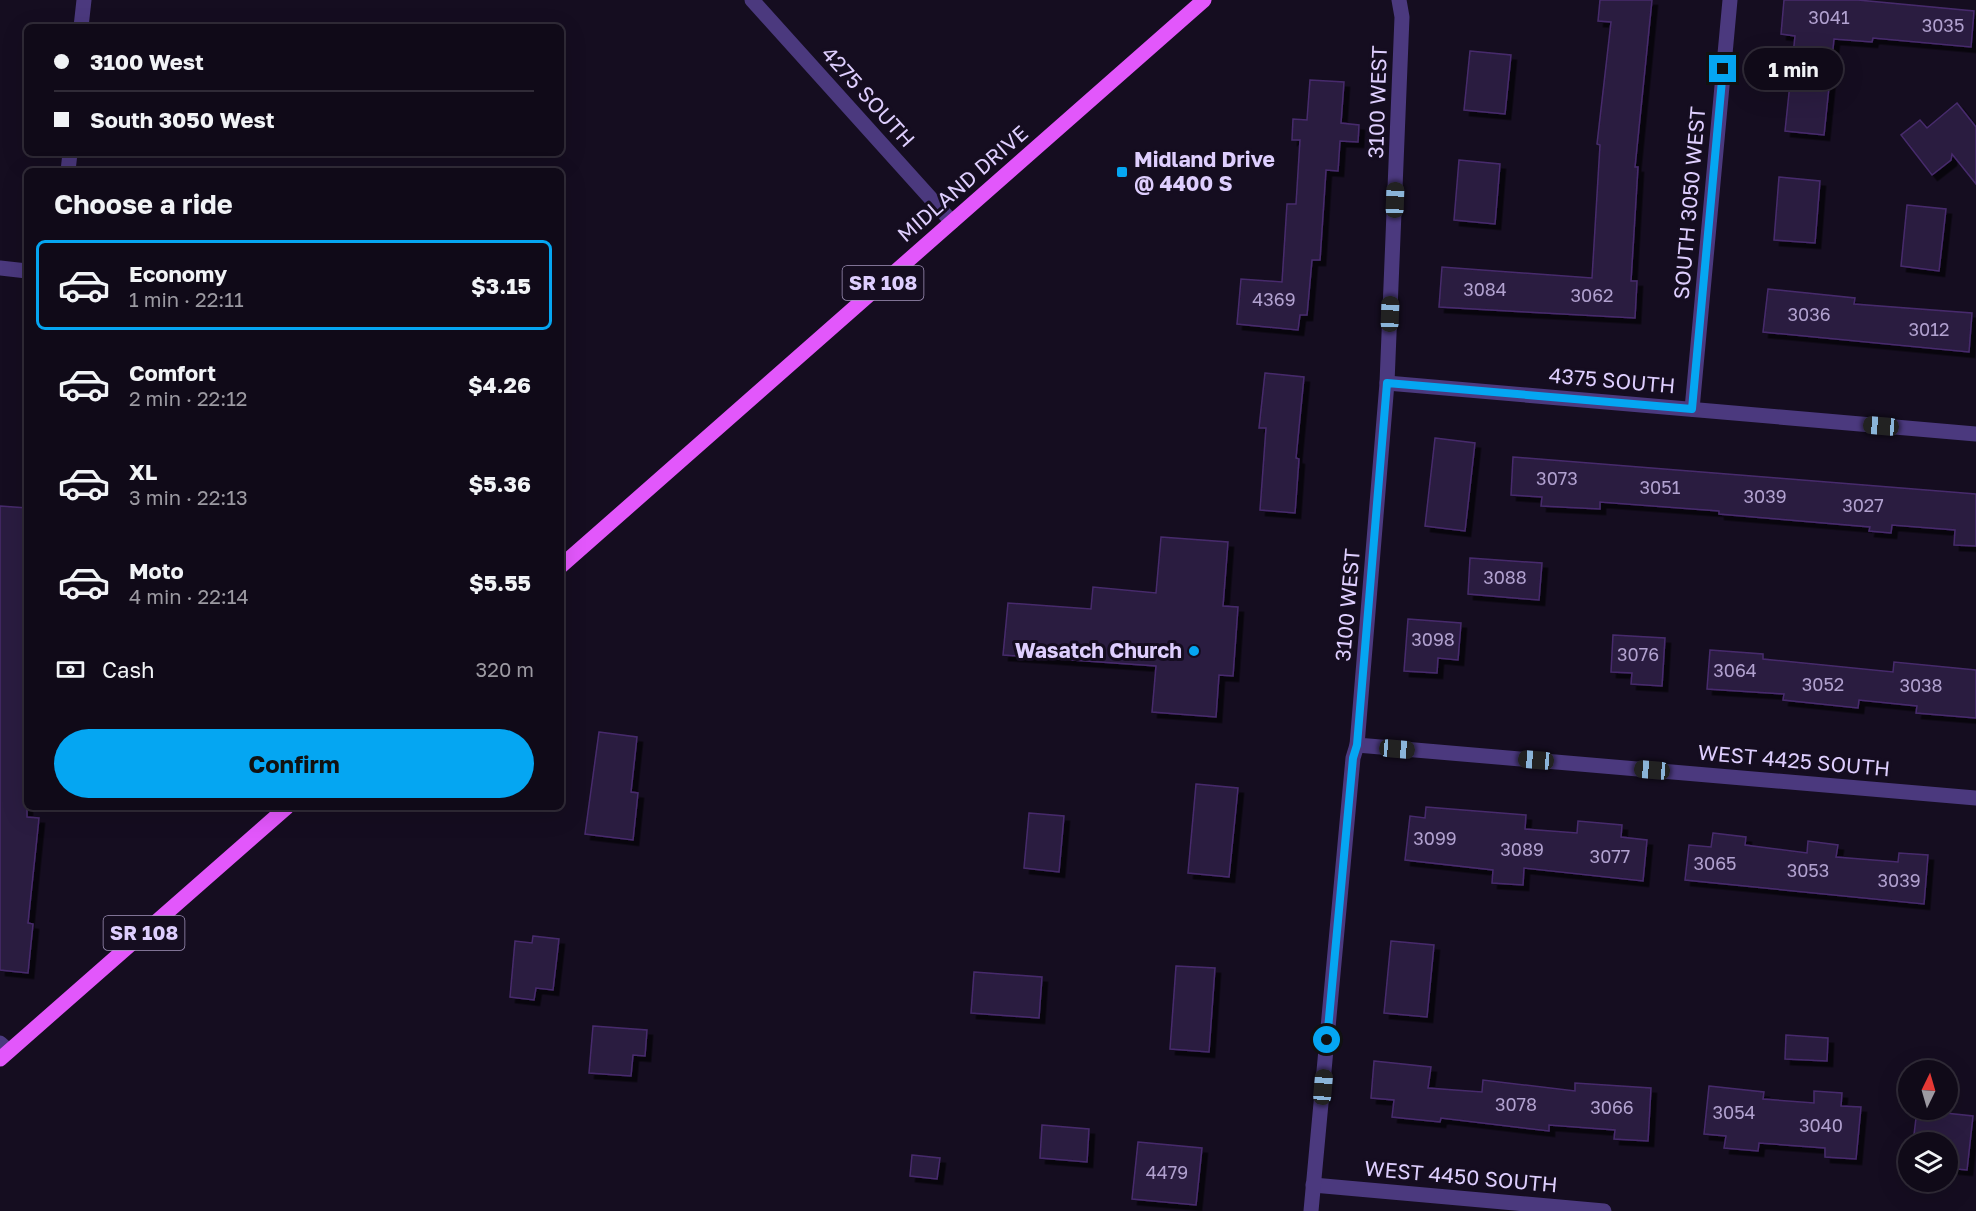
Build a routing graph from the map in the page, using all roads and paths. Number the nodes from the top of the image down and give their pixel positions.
1 (84, 0) edge
2 (752, 0) edge
3 (1204, 0) edge
4 (1399, 0) edge
5 (1730, 0) edge
6 (81, 24) edge
7 (952, 222) junction
8 (0, 268) edge
9 (24, 271) edge
10 (1387, 383) junction
11 (1692, 409) junction
12 (1976, 434) edge
13 (564, 563) edge
14 (1357, 745) junction
15 (1976, 798) edge
16 (284, 810) edge
17 (3, 1051) edge
18 (1313, 1185) junction
19 (1311, 1211) edge
20 (1604, 1211) edge

1 - 6 street
2 - 7 street, 4275 SOUTH
3 - 7 main road, MIDLAND DRIVE / SR 108
4 - 10 street, 3100 WEST
5 - 11 street, SOUTH 3050 WEST
7 - 13 main road, MIDLAND DRIVE / SR 108
8 - 9 street
10 - 11 street, 4375 SOUTH
10 - 14 street, 3100 WEST
11 - 12 street, 4375 SOUTH
14 - 15 street, WEST 4425 SOUTH
14 - 18 street, 3100 WEST
16 - 17 main road, SR 108
18 - 19 street, 3100 WEST
18 - 20 street, WEST 4450 SOUTH

